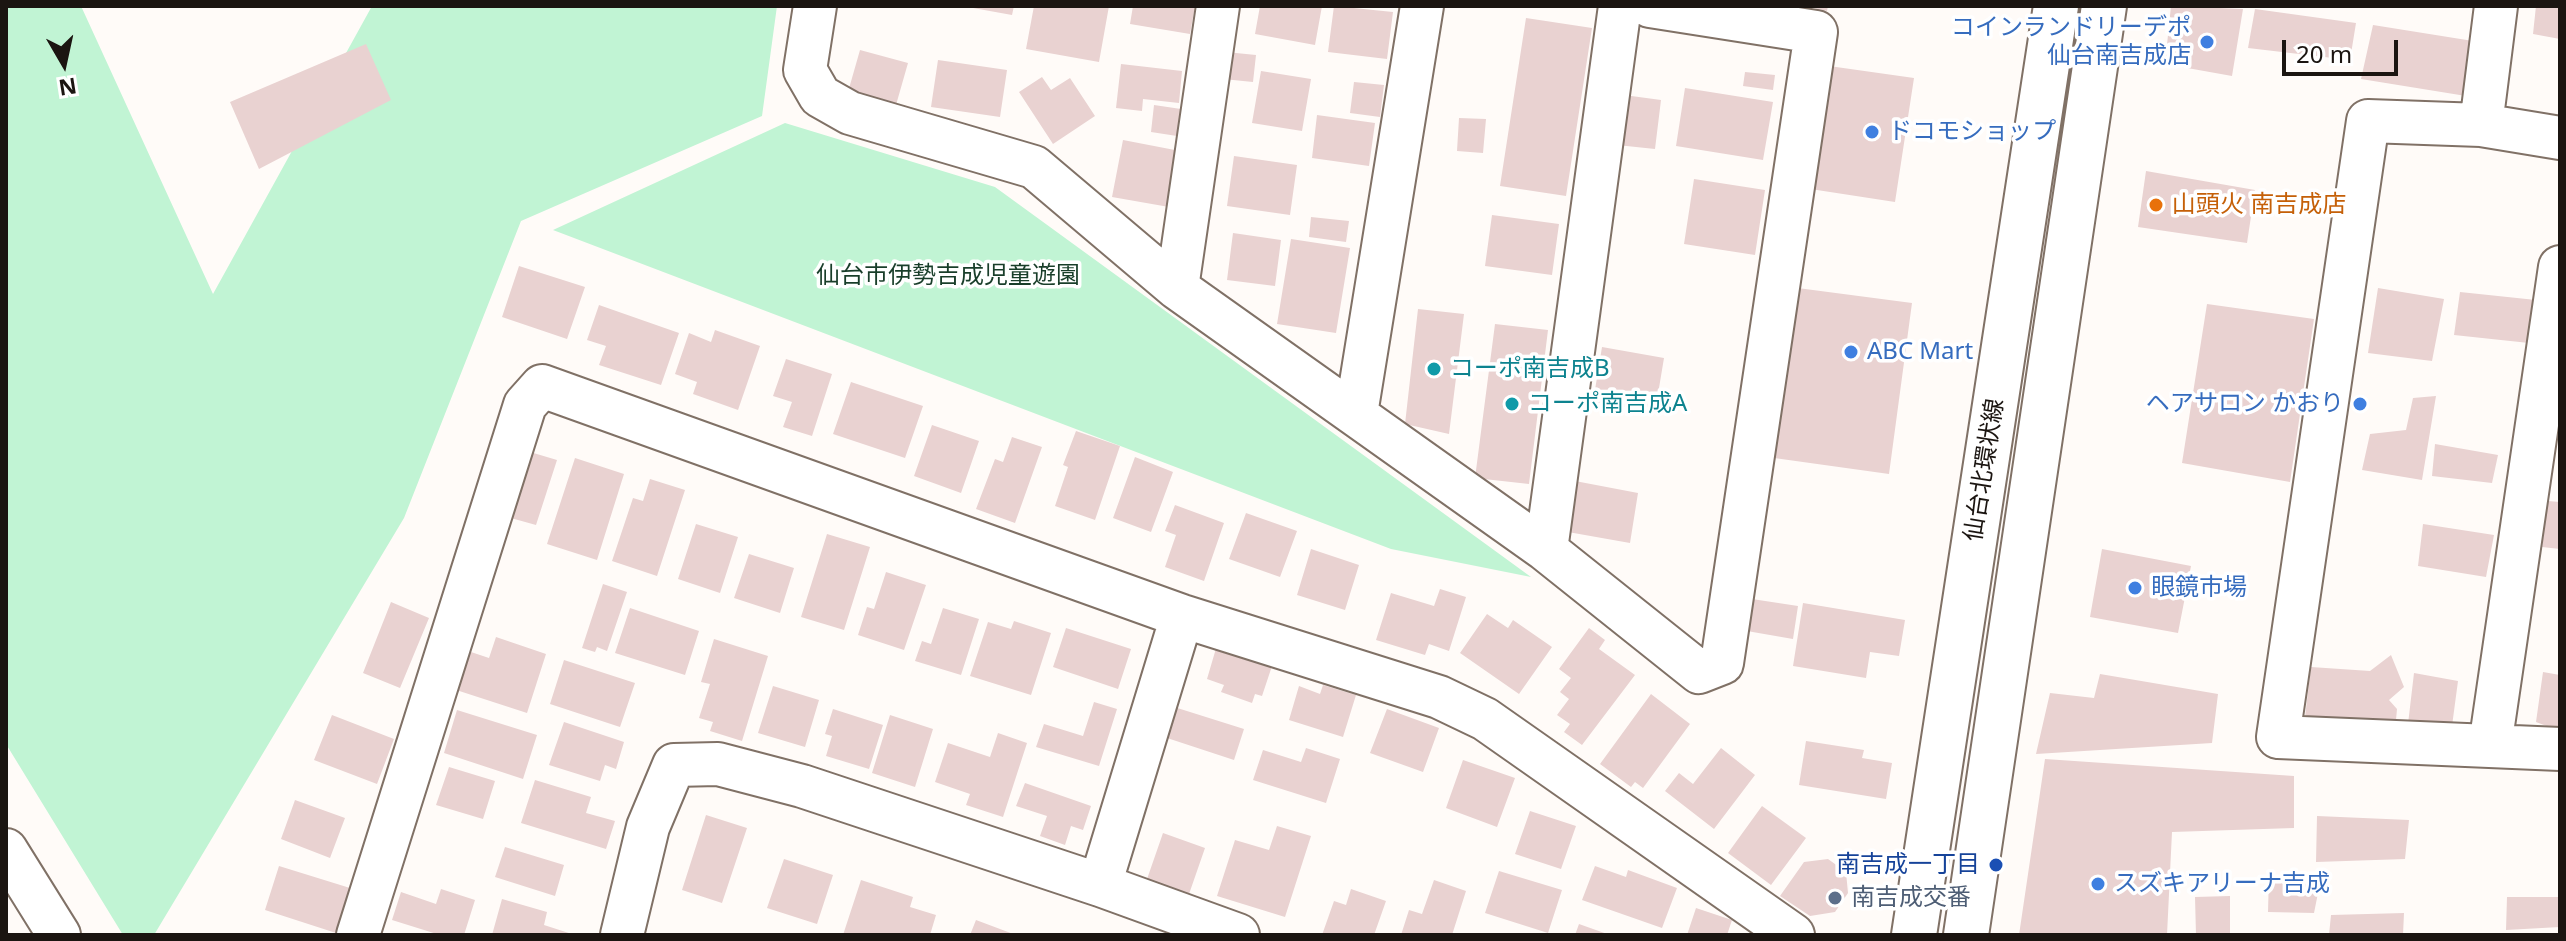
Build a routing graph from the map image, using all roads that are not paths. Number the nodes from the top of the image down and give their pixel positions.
1 (815, 6) edge
2 (1218, 6) edge
3 (1422, 6) edge
4 (1620, 6) edge
5 (1650, 6) edge
6 (2056, 6) edge
7 (2104, 6) edge
8 (2496, 6) edge
9 (1715, 11) edge
10 (2481, 125) junction
11 (2560, 138) edge
12 (2560, 267) edge
13 (1177, 288) junction
14 (1356, 414) junction
15 (1546, 550) junction
16 (1182, 616) junction
17 (2490, 746) junction
18 (2560, 749) edge
19 (6, 850) edge
20 (1100, 885) junction
21 (59, 935) edge
22 (358, 935) edge
23 (622, 935) edge
24 (1238, 935) edge
25 (1793, 935) edge
26 (1914, 935) edge
27 (1966, 935) edge

1 - 13 street
2 - 13 street
3 - 14 street
4 - 15 street
5 - 9 street
6 - 26 main road, 仙台北環状線
7 - 27 main road, 仙台北環状線
8 - 10 street
9 - 15 street
10 - 11 street
10 - 17 street
12 - 17 street
13 - 14 street
14 - 15 street
16 - 20 street
16 - 22 street
16 - 25 street
17 - 18 street
19 - 21 street
20 - 23 street
20 - 24 street

